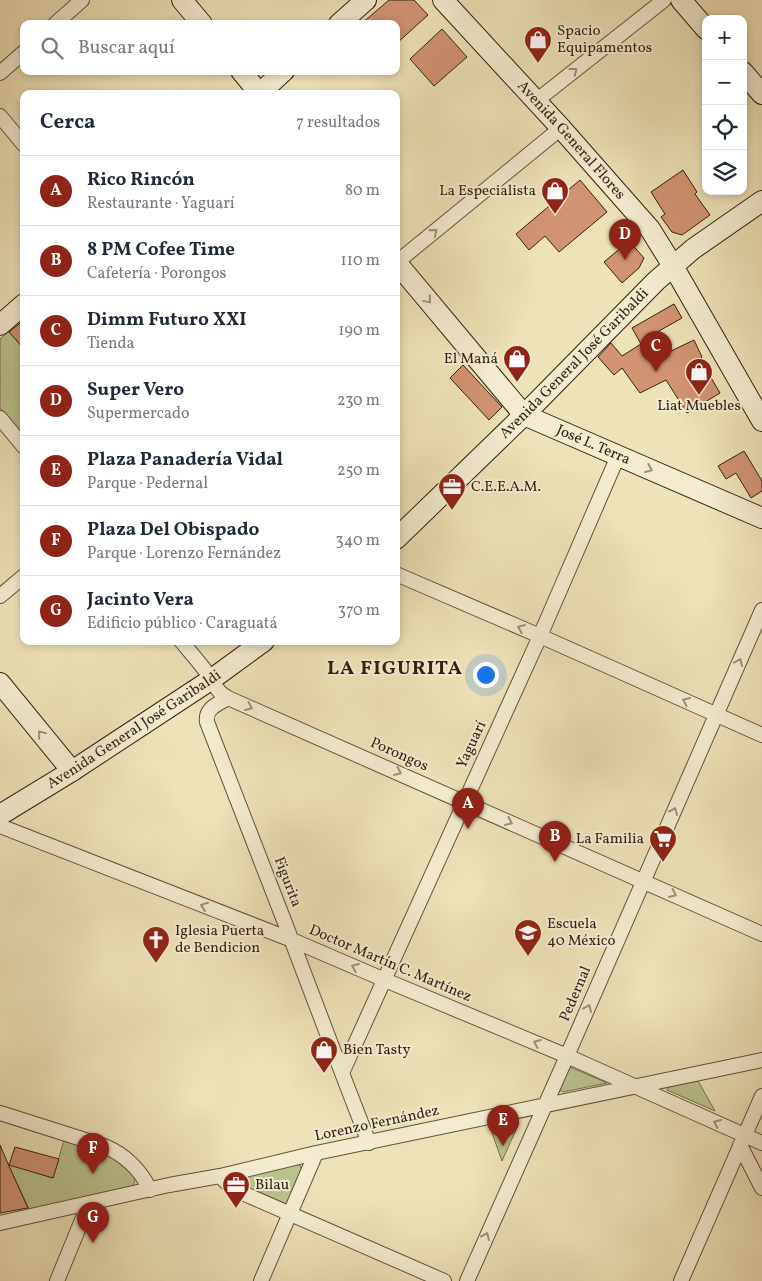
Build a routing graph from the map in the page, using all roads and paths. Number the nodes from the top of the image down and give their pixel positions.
1 (82, 0) edge
2 (182, 0) edge
3 (366, 0) edge
4 (443, 0) edge
5 (664, 0) edge
6 (681, 0) edge
7 (60, 20) edge
8 (199, 20) edge
9 (344, 20) edge
10 (702, 24) edge
11 (20, 56) edge
12 (0, 73) edge
13 (244, 75) edge
14 (280, 75) edge
15 (747, 77) edge
16 (256, 90) edge
17 (263, 90) edge
18 (762, 94) edge
19 (536, 101) junction
20 (0, 116) edge
21 (560, 128) junction
22 (20, 140) edge
23 (762, 201) edge
24 (400, 259) edge
25 (673, 266) junction
26 (400, 267) edge
27 (20, 308) edge
28 (0, 325) edge
29 (524, 415) junction
30 (0, 418) edge
31 (762, 421) edge
32 (20, 442) edge
33 (618, 456) junction
34 (762, 518) edge
35 (400, 534) edge
36 (400, 576) edge
37 (20, 579) edge
38 (0, 596) edge
39 (762, 610) edge
40 (540, 636) junction
41 (184, 645) edge
42 (259, 645) edge
43 (212, 679) junction
44 (0, 683) edge
45 (228, 698) junction
46 (717, 715) junction
47 (762, 735) edge
48 (72, 771) junction
49 (464, 802) junction
50 (0, 815) edge
51 (0, 826) edge
52 (643, 881) junction
53 (762, 934) edge
54 (292, 940) junction
55 (385, 980) junction
56 (567, 1056) junction
57 (762, 1060) edge
58 (342, 1074) junction
59 (634, 1086) junction
60 (762, 1096) edge
61 (545, 1105) junction
62 (0, 1113) edge
63 (742, 1140) junction
64 (369, 1143) junction
65 (762, 1143) edge
66 (316, 1153) junction
67 (220, 1176) junction
68 (762, 1188) edge
69 (150, 1190) junction
70 (89, 1203) junction
71 (290, 1213) junction
72 (0, 1223) edge
73 (57, 1281) edge
74 (262, 1281) edge
75 (444, 1281) edge
76 (466, 1281) edge
77 (681, 1281) edge

1 - 7 street
2 - 8 street
3 - 9 street
4 - 19 street, Avenida General Flores
19 -> 5 street
6 - 10 street
11 - 12 street
13 - 16 street
14 - 17 street
15 - 18 street
19 - 21 street, Avenida General Flores
20 - 22 street
24 -> 21 street
21 - 25 street, Avenida General Flores
23 - 25 street, Avenida General José Garibaldi
25 - 29 street, Avenida General José Garibaldi
25 - 31 street, Avenida General Flores
26 -> 29 street, José L. Terra
27 - 28 street
29 - 33 street, José L. Terra
29 - 35 street, Avenida General José Garibaldi
30 - 32 street
33 -> 34 street, José L. Terra
33 - 40 street, Yaguarí
40 -> 36 street
37 - 38 street
46 -> 39 street, Pedernal
46 -> 40 street
40 - 49 street, Yaguarí
41 - 43 street, Porongos
42 - 43 street, Avenida General José Garibaldi
43 - 45 street, Porongos
43 - 48 street, Avenida General José Garibaldi
48 -> 44 street
45 -> 49 street, Porongos
45 - 54 street, Figurita
46 - 47 street
52 -> 46 street, Pedernal
48 - 50 street, Avenida General José Garibaldi
49 -> 52 street, Porongos
49 - 55 street, Yaguarí
54 -> 51 street, Doctor Martín C. Martínez
52 -> 53 street, Porongos
56 -> 52 street, Pedernal
55 -> 54 street, Doctor Martín C. Martínez
54 - 58 street, Figurita
56 -> 55 street, Doctor Martín C. Martínez
55 - 58 street, Yaguarí
56 - 59 street, Doctor Martín C. Martínez
56 - 61 street, Pedernal
57 - 59 street, Lorenzo Fernández
58 - 64 street, Figurita
59 - 61 street, Lorenzo Fernández
63 -> 59 street, Doctor Martín C. Martínez
60 - 63 street
61 - 64 street, Lorenzo Fernández
76 -> 61 street, Pedernal
62 - 69 street
63 - 65 street, Doctor Martín C. Martínez
63 - 68 street
63 - 77 street
64 - 66 street, Lorenzo Fernández
66 - 67 street, Lorenzo Fernández
66 - 71 street
67 - 69 street, Lorenzo Fernández
67 - 71 street
69 - 70 street, Lorenzo Fernández
70 - 72 street, Lorenzo Fernández
70 - 73 street
71 - 74 street
71 - 75 street

